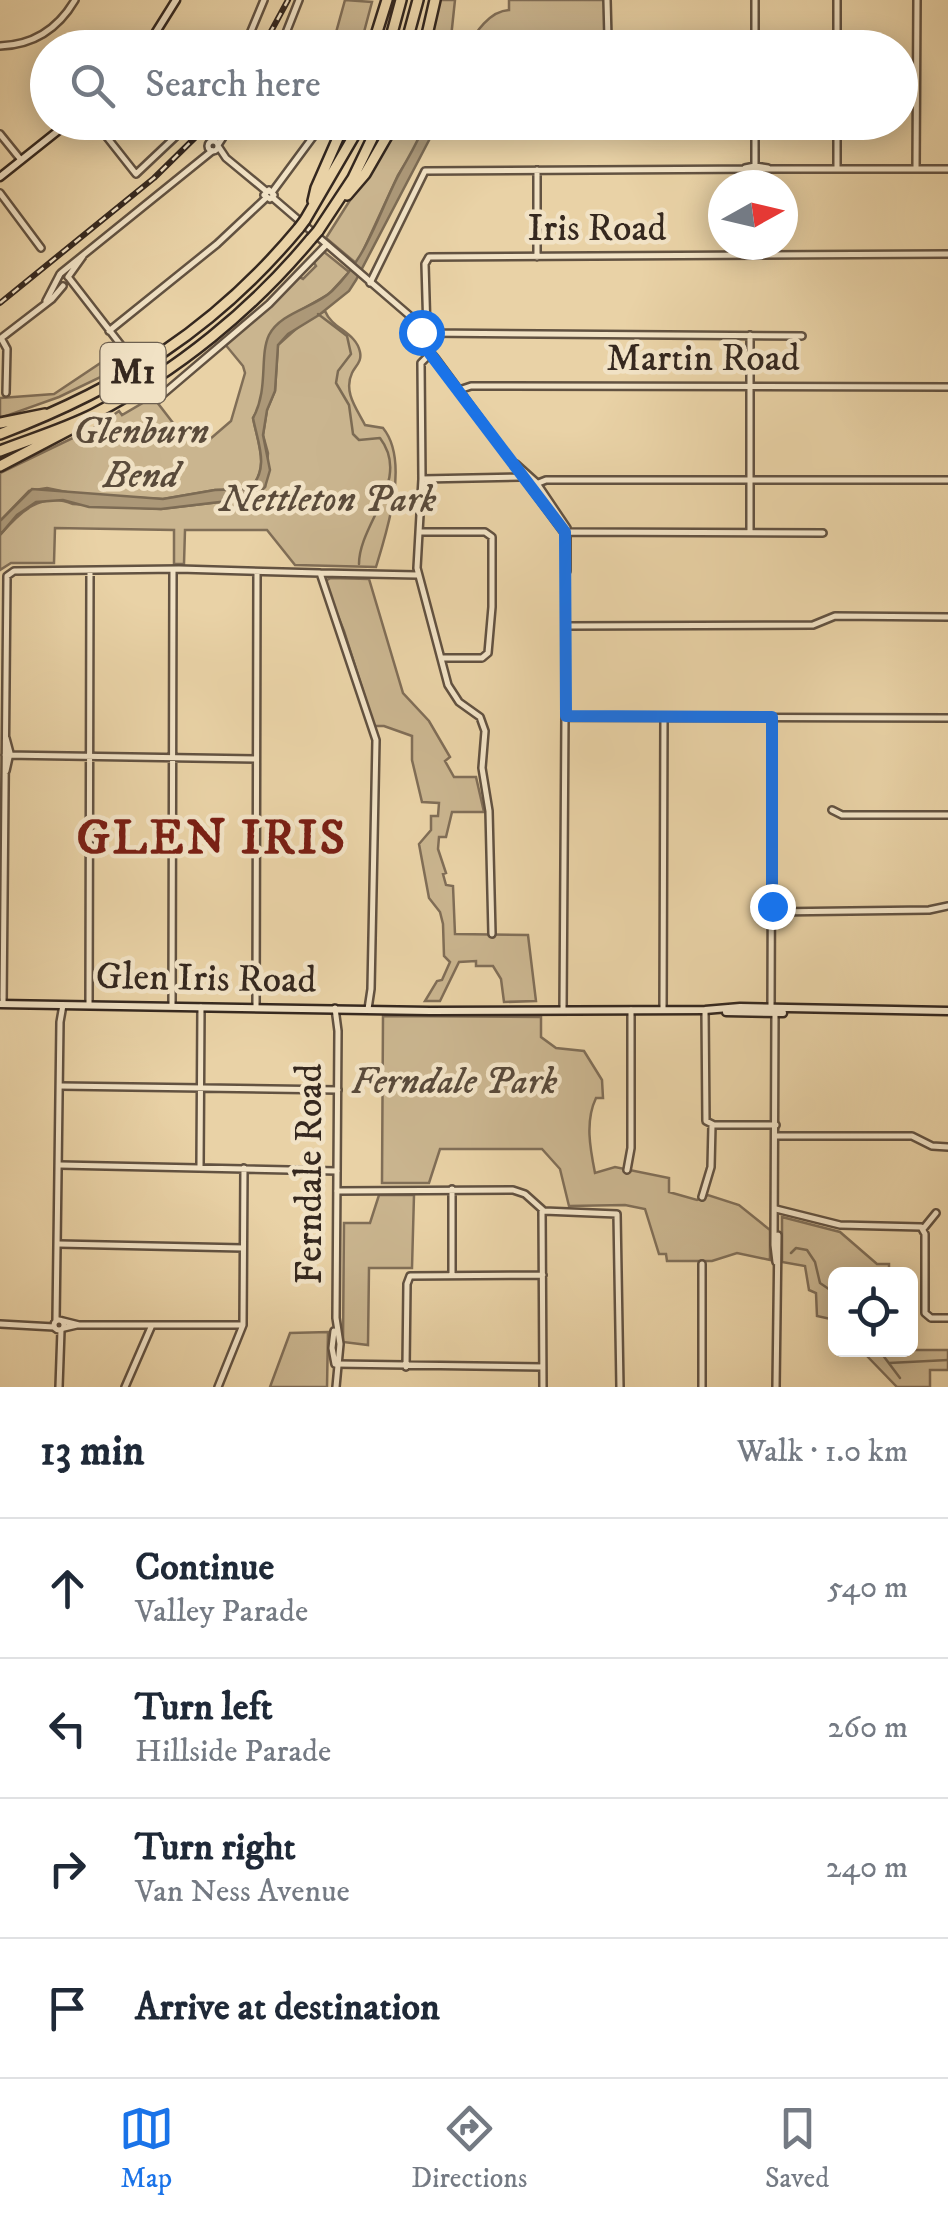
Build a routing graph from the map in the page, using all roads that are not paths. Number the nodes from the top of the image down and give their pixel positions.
1 (75, 0) edge
2 (176, 0) edge
3 (264, 0) edge
4 (299, 0) edge
5 (383, 0) edge
6 (400, 0) edge
7 (418, 0) edge
8 (608, 0) edge
9 (755, 0) edge
10 (837, 0) edge
11 (917, 0) edge
12 (435, 3) edge
13 (49, 30) edge
14 (157, 30) edge
15 (252, 30) edge
16 (287, 30) edge
17 (377, 30) edge
18 (392, 30) edge
19 (410, 30) edge
20 (428, 30) edge
21 (609, 30) edge
22 (755, 30) edge
23 (837, 30) edge
24 (917, 30) edge
25 (30, 40) edge
26 (0, 46) edge
27 (0, 134) edge
28 (46, 140) edge
29 (109, 140) edge
30 (172, 140) edge
31 (218, 140) edge
32 (310, 140) edge
33 (337, 140) edge
34 (352, 140) edge
35 (370, 140) edge
36 (385, 140) edge
37 (755, 140) edge
38 (837, 140) edge
39 (916, 140) edge
40 (213, 146) junction
41 (21, 160) junction
42 (755, 168) junction
43 (836, 169) junction
44 (916, 169) junction
45 (948, 169) edge
46 (537, 170) junction
47 (0, 177) edge
48 (0, 193) edge
49 (269, 195) junction
50 (334, 208) junction
51 (312, 209) junction
52 (326, 245) junction
53 (41, 248) dead end
54 (948, 254) edge
55 (83, 256) junction
56 (537, 257) junction
57 (367, 281) junction
58 (64, 282) junction
59 (424, 313) junction
60 (410, 318) junction
61 (109, 330) junction
62 (425, 335) junction
63 (750, 336) junction
64 (802, 336) dead end
65 (0, 339) edge
66 (124, 349) dead end
67 (431, 353) junction
68 (750, 386) junction
69 (948, 386) edge
70 (459, 390) junction
71 (6, 393) dead end
72 (162, 395) dead end
73 (53, 414) junction
74 (94, 414) junction
75 (0, 424) edge
76 (0, 434) edge
77 (0, 451) edge
78 (516, 464) junction
79 (0, 466) edge
80 (520, 477) junction
81 (422, 479) junction
82 (750, 480) junction
83 (948, 480) edge
84 (533, 484) junction
85 (419, 532) junction
86 (567, 532) junction
87 (750, 533) junction
88 (823, 533) dead end
89 (90, 571) junction
90 (257, 572) junction
91 (418, 572) junction
92 (173, 573) junction
93 (320, 573) junction
94 (3, 600) edge
95 (948, 617) edge
96 (567, 624) junction
97 (440, 658) junction
98 (566, 716) junction
99 (664, 717) junction
100 (772, 717) junction
101 (948, 718) edge
102 (7, 755) junction
103 (90, 756) junction
104 (173, 757) junction
105 (256, 758) junction
106 (832, 810) dead end
107 (3, 814) edge
108 (948, 815) edge
109 (948, 906) edge
110 (772, 909) junction
111 (3, 931) edge
112 (492, 934) dead end
113 (4, 1004) edge
114 (60, 1004) junction
115 (89, 1005) junction
116 (172, 1006) junction
117 (201, 1006) junction
118 (256, 1007) junction
119 (338, 1008) junction
120 (371, 1009) junction
121 (566, 1010) junction
122 (631, 1010) junction
123 (663, 1010) junction
124 (705, 1010) junction
125 (776, 1010) junction
126 (948, 1010) edge
127 (60, 1086) junction
128 (201, 1088) junction
129 (338, 1090) junction
130 (712, 1124) junction
131 (776, 1124) junction
132 (776, 1136) junction
133 (948, 1146) edge
134 (60, 1165) junction
135 (200, 1167) junction
136 (244, 1168) junction
137 (337, 1169) junction
138 (627, 1170) dead end
139 (337, 1188) junction
140 (452, 1189) junction
141 (702, 1197) dead end
142 (776, 1209) junction
143 (542, 1211) junction
144 (936, 1213) dead end
145 (923, 1229) junction
146 (59, 1244) junction
147 (244, 1248) junction
148 (702, 1264) dead end
149 (452, 1275) junction
150 (542, 1275) junction
151 (948, 1318) edge
152 (0, 1324) edge
153 (59, 1325) junction
154 (152, 1325) junction
155 (243, 1325) junction
156 (336, 1366) junction
157 (406, 1367) junction
158 (543, 1367) junction
159 (59, 1387) edge
160 (125, 1387) edge
161 (218, 1387) edge
162 (336, 1387) edge
163 (543, 1387) edge
164 (620, 1387) edge
165 (702, 1387) edge
166 (776, 1387) edge

1 - 13 street
2 - 14 main road
3 - 15 street
4 - 16 street
5 - 17 highway
6 - 18 highway
7 - 19 highway
8 - 21 street
9 - 22 street
10 - 23 street
11 - 24 street
12 - 20 highway
25 - 26 street
27 - 41 street
28 - 41 main road
29 - 30 street
31 - 40 street
32 - 49 street
33 - 51 highway
34 - 51 highway, M1
35 - 50 highway, M1
36 - 50 highway
37 - 42 street
38 - 43 street
39 - 44 street
40 - 49 street
40 - 55 street
41 - 47 main road
42 - 43 street
42 - 46 street
43 - 44 street
44 - 45 street
46 - 56 street
46 - 57 street
48 - 53 street
49 - 52 street
49 - 61 street
50 - 74 highway, M1
51 - 73 highway, M1
52 - 57 street
52 - 72 street
54 - 56 street, Iris Road
55 - 58 street
55 - 58 street
56 - 59 street, Iris Road
57 - 60 street
58 - 61 street
58 - 65 street
59 - 60 street
59 - 62 street
60 - 62 street
61 - 66 street
62 - 63 street
62 - 67 street
63 - 64 street
63 - 68 street
65 - 71 street
67 - 70 street
67 - 81 street
68 - 69 street, Martin Road
68 - 70 street, Martin Road
68 - 82 street
70 - 78 street
73 - 75 highway
73 - 76 highway, M1
74 - 77 highway, M1
74 - 79 highway
78 - 80 street
78 - 84 street
80 - 81 street
80 - 84 street
81 - 85 street
82 - 83 street
82 - 84 street
82 - 87 street
84 - 86 street
85 - 91 street
85 - 97 street
86 - 87 street
86 - 96 street
87 - 88 street
89 - 92 street
89 - 94 street
89 - 103 street
90 - 92 street
90 - 93 street
90 - 105 street
91 - 93 street
91 - 97 street
92 - 104 street
93 - 120 street
94 - 102 street
95 - 96 street
96 - 98 street
97 - 112 street
98 - 99 street
98 - 121 street
99 - 100 street
99 - 123 street
100 - 101 street
100 - 110 street
102 - 103 street
102 - 107 street
103 - 104 street
103 - 115 street
104 - 105 street
104 - 116 street
105 - 118 street
106 - 108 street
107 - 111 street
109 - 110 street
110 - 125 street
111 - 113 street
113 - 114 main road, Glen Iris Road
114 - 115 main road, Glen Iris Road
114 - 127 street
115 - 116 main road, Glen Iris Road
116 - 117 main road, Glen Iris Road
117 - 118 main road, Glen Iris Road
117 - 128 street
118 - 119 main road, Glen Iris Road
119 - 120 main road, Glen Iris Road
119 - 129 street, Ferndale Road
120 - 121 main road, Glen Iris Road
121 - 122 main road, Glen Iris Road
122 - 123 main road, Glen Iris Road
122 - 138 street
123 - 124 main road, Glen Iris Road
124 - 125 main road, Glen Iris Road
124 - 125 main road, Glen Iris Road
124 - 130 street
125 - 126 main road, Glen Iris Road
125 - 131 street
127 - 128 street
127 - 134 street
128 - 129 street
128 - 135 street
129 - 137 street, Ferndale Road
130 - 131 street
130 - 141 street
131 - 132 street
132 - 133 street
132 - 142 street
134 - 135 street
134 - 146 street
135 - 136 street
136 - 137 street
136 - 147 street
137 - 139 street, Ferndale Road
139 - 140 street
139 - 156 street, Ferndale Road
140 - 143 street
140 - 149 street
142 - 145 street
142 - 166 street
143 - 150 street
143 - 164 street
144 - 145 street
145 - 151 street
146 - 147 street
146 - 153 street
147 - 155 street
148 - 165 street
149 - 150 street
149 - 157 street
150 - 158 street
152 - 153 street
153 - 154 street
153 - 159 street
154 - 155 street
154 - 160 street
155 - 161 street
156 - 157 street
156 - 162 street, Ferndale Road
157 - 158 street
158 - 163 street

